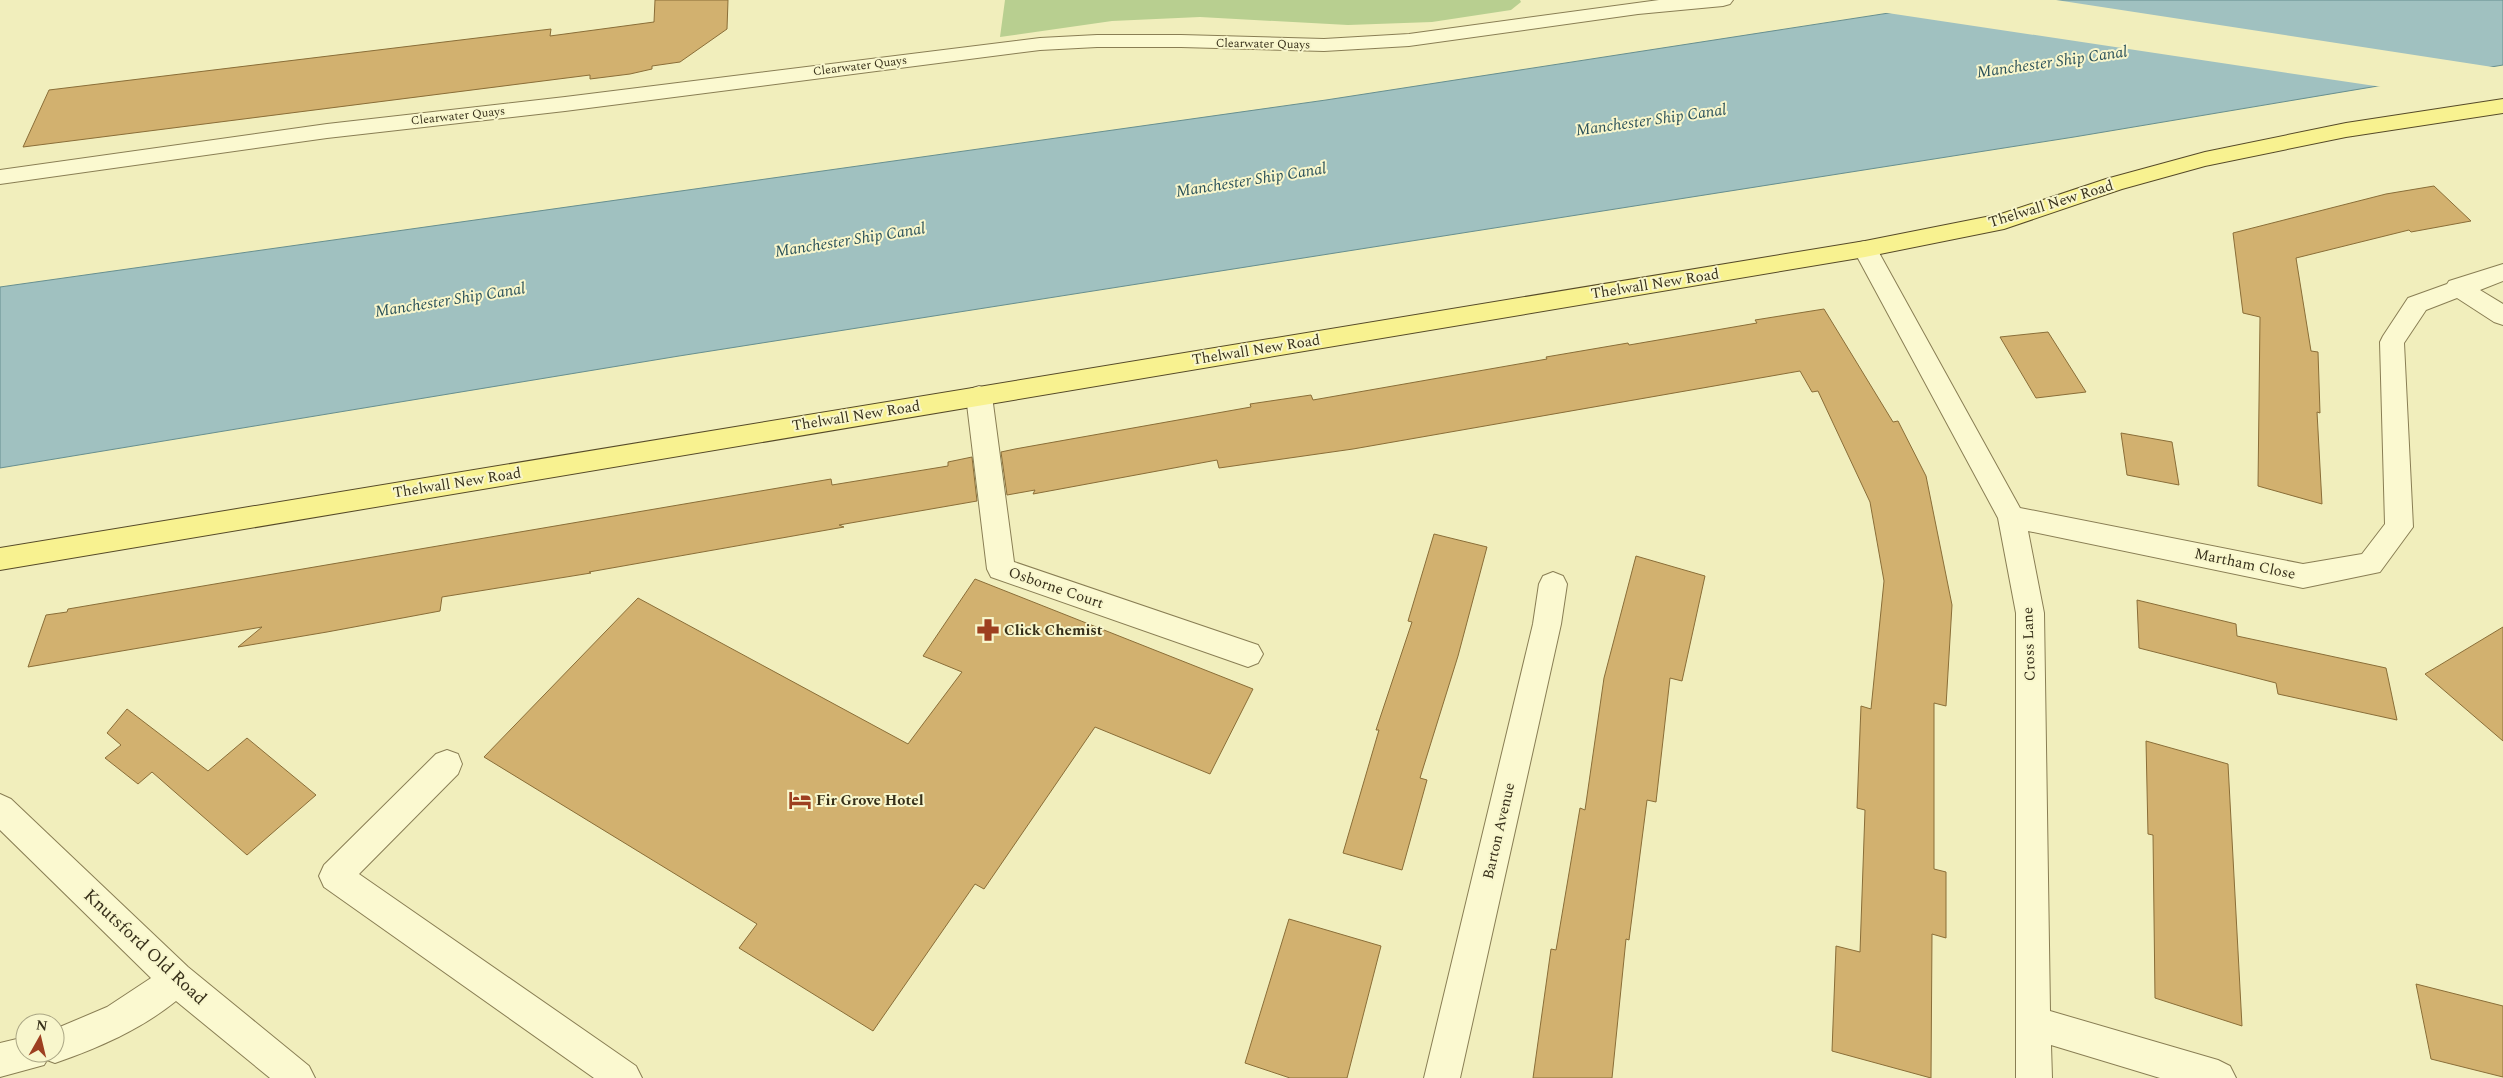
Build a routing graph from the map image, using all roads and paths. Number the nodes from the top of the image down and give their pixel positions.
1 (1723, 0) edge
2 (2503, 106) edge
3 (0, 177) edge
4 (1865, 249) junction
5 (2503, 272) edge
6 (2457, 287) junction
7 (2503, 316) edge
8 (979, 396) junction
9 (2011, 517) junction
10 (0, 559) edge
11 (1553, 584) dead end
12 (1248, 654) dead end
13 (447, 764) dead end
14 (0, 809) edge
15 (176, 979) junction
16 (2034, 1023) junction
17 (65, 1043) edge
18 (15, 1057) edge
19 (0, 1060) edge
20 (297, 1078) edge
21 (624, 1078) edge
22 (1442, 1078) edge
23 (2034, 1078) edge
24 (2218, 1078) edge

1 - 3 street, Clearwater Quays
2 - 4 main road, Thelwall New Road
4 - 8 main road, Thelwall New Road
4 - 9 street, Cross Lane
5 - 6 street, Martham Close
6 - 7 street
6 - 9 street, Martham Close
8 - 10 main road, Thelwall New Road
8 - 12 street, Osborne Court
9 - 16 street, Cross Lane
11 - 22 street, Barton Avenue
13 - 21 street
14 - 15 street, Knutsford Old Road
15 - 17 street
15 - 20 street, Knutsford Old Road
16 - 23 street, Cross Lane
16 - 24 street
18 - 19 street

